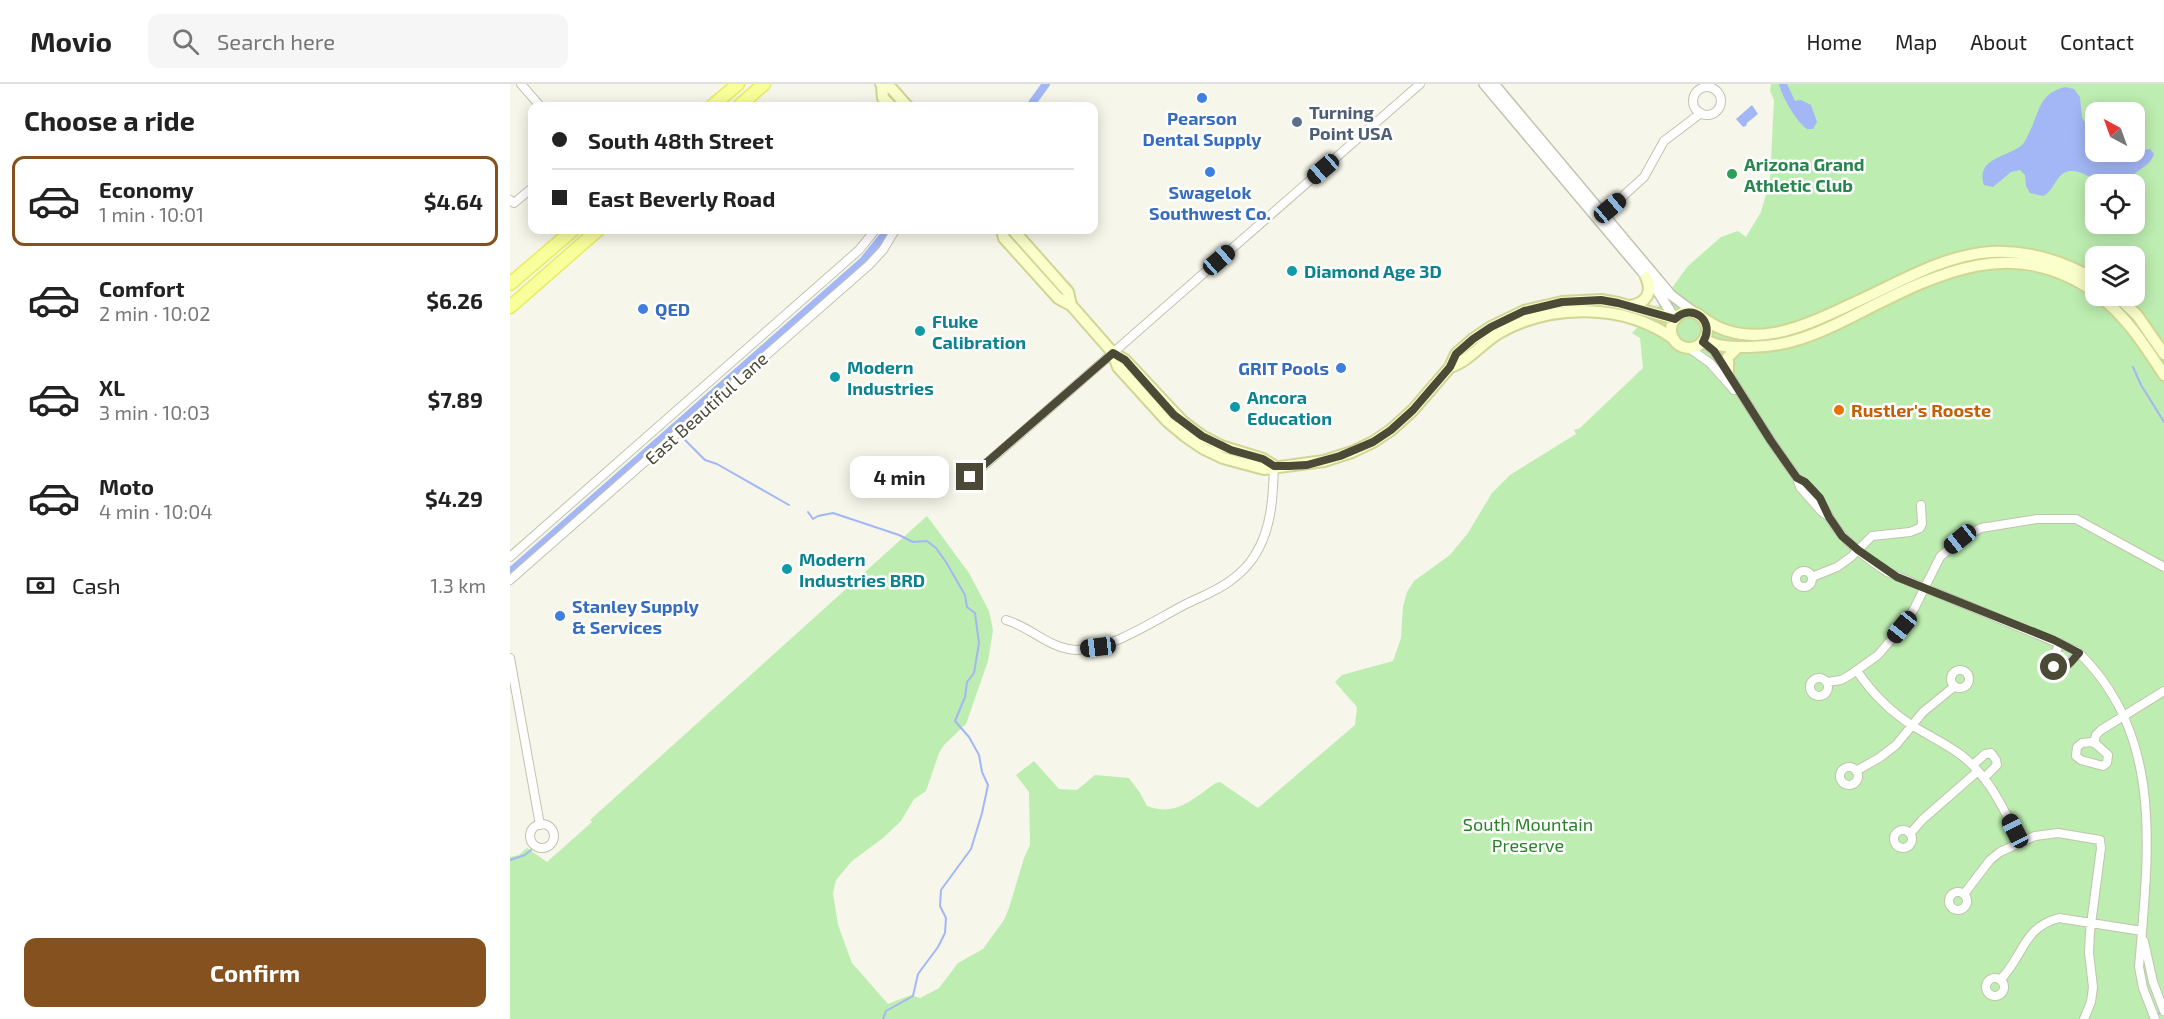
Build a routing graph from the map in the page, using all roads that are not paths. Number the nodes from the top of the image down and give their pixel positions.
1 (521, 84) edge
2 (738, 84) edge
3 (764, 84) edge
4 (1420, 84) edge
5 (1484, 84) edge
6 (1494, 84) edge
7 (882, 85) edge
8 (537, 102) edge
9 (717, 102) edge
10 (744, 102) edge
11 (887, 102) edge
12 (903, 102) edge
13 (1701, 113) dead end
14 (528, 191) edge
15 (512, 202) edge
16 (1601, 215) junction
17 (568, 234) edge
18 (593, 234) edge
19 (872, 234) edge
20 (892, 234) edge
21 (1003, 234) edge
22 (1017, 234) edge
23 (1942, 269) junction
24 (2085, 275) edge
25 (1646, 276) junction
26 (1926, 276) junction
27 (510, 284) edge
28 (2085, 286) edge
29 (1071, 305) junction
30 (1630, 306) junction
31 (2111, 306) edge
32 (2128, 306) edge
33 (510, 308) edge
34 (1699, 315) junction
35 (1675, 319) junction
36 (1674, 339) junction
37 (1704, 341) junction
38 (1738, 347) junction
39 (1689, 348) junction
40 (1113, 353) junction
41 (2164, 354) edge
42 (1450, 367) junction
43 (1728, 374) junction
44 (2164, 375) edge
45 (1745, 401) junction
46 (1274, 466) junction
47 (970, 477) dead end
48 (1921, 505) dead end
49 (1858, 550) junction
50 (510, 557) edge
51 (2164, 567) edge
52 (1812, 577) dead end
53 (510, 580) edge
54 (1924, 589) junction
55 (1006, 620) dead end
56 (2061, 643) junction
57 (2079, 653) junction
58 (510, 658) edge
59 (1857, 671) junction
60 (1827, 682) dead end
61 (1955, 686) dead end
62 (2118, 687) dead end
63 (2164, 691) edge
64 (2132, 708) junction
65 (2139, 718) dead end
66 (1912, 726) junction
67 (2094, 743) dead end
68 (1975, 768) junction
69 (1856, 771) dead end
70 (1984, 778) junction
71 (2156, 824) dead end
72 (540, 825) dead end
73 (1910, 834) dead end
74 (2021, 843) junction
75 (1964, 894) dead end
76 (2091, 923) junction
77 (2142, 931) junction
78 (2000, 980) dead end
79 (2164, 1011) edge
80 (2084, 1019) edge
81 (2155, 1019) edge

1 - 8 street
2 - 9 main road
3 - 10 main road
4 - 40 street
5 - 16 street
6 - 16 street
7 - 11 main road
7 - 12 main road
13 - 16 street
14 - 15 street
16 - 25 street
16 - 34 street
17 - 27 main road
18 - 33 main road
19 - 50 street, East Beautiful Lane
20 - 53 street, East Beautiful Lane
21 - 29 main road
22 - 29 main road
23 - 24 main road
23 - 26 main road
23 - 28 main road
25 - 30 main road
25 - 35 street
26 - 34 main road
26 - 38 main road
29 - 40 main road
30 - 35 main road
30 - 42 main road
31 - 44 main road
32 - 41 main road
34 - 35 main road
34 - 37 main road
35 - 36 main road
36 - 39 main road
36 - 42 main road
37 - 38 main road
37 - 39 main road
37 - 43 street
38 - 43 main road
39 - 45 street
40 - 46 main road
40 - 47 street
42 - 46 main road
43 - 45 street
45 - 49 street
46 - 55 street
48 - 49 street
49 - 52 street
49 - 54 street
51 - 54 street
54 - 56 street
54 - 59 street
56 - 57 street
56 - 57 street
57 - 62 street
58 - 72 street
59 - 60 street
59 - 66 street
61 - 66 street
63 - 64 street
64 - 65 street
64 - 67 street
66 - 68 street
66 - 69 street
68 - 70 street
68 - 70 street
68 - 73 street
70 - 74 street
71 - 77 street
74 - 75 street
74 - 76 street
76 - 77 street
76 - 78 street
76 - 80 street
77 - 79 street
77 - 81 street

